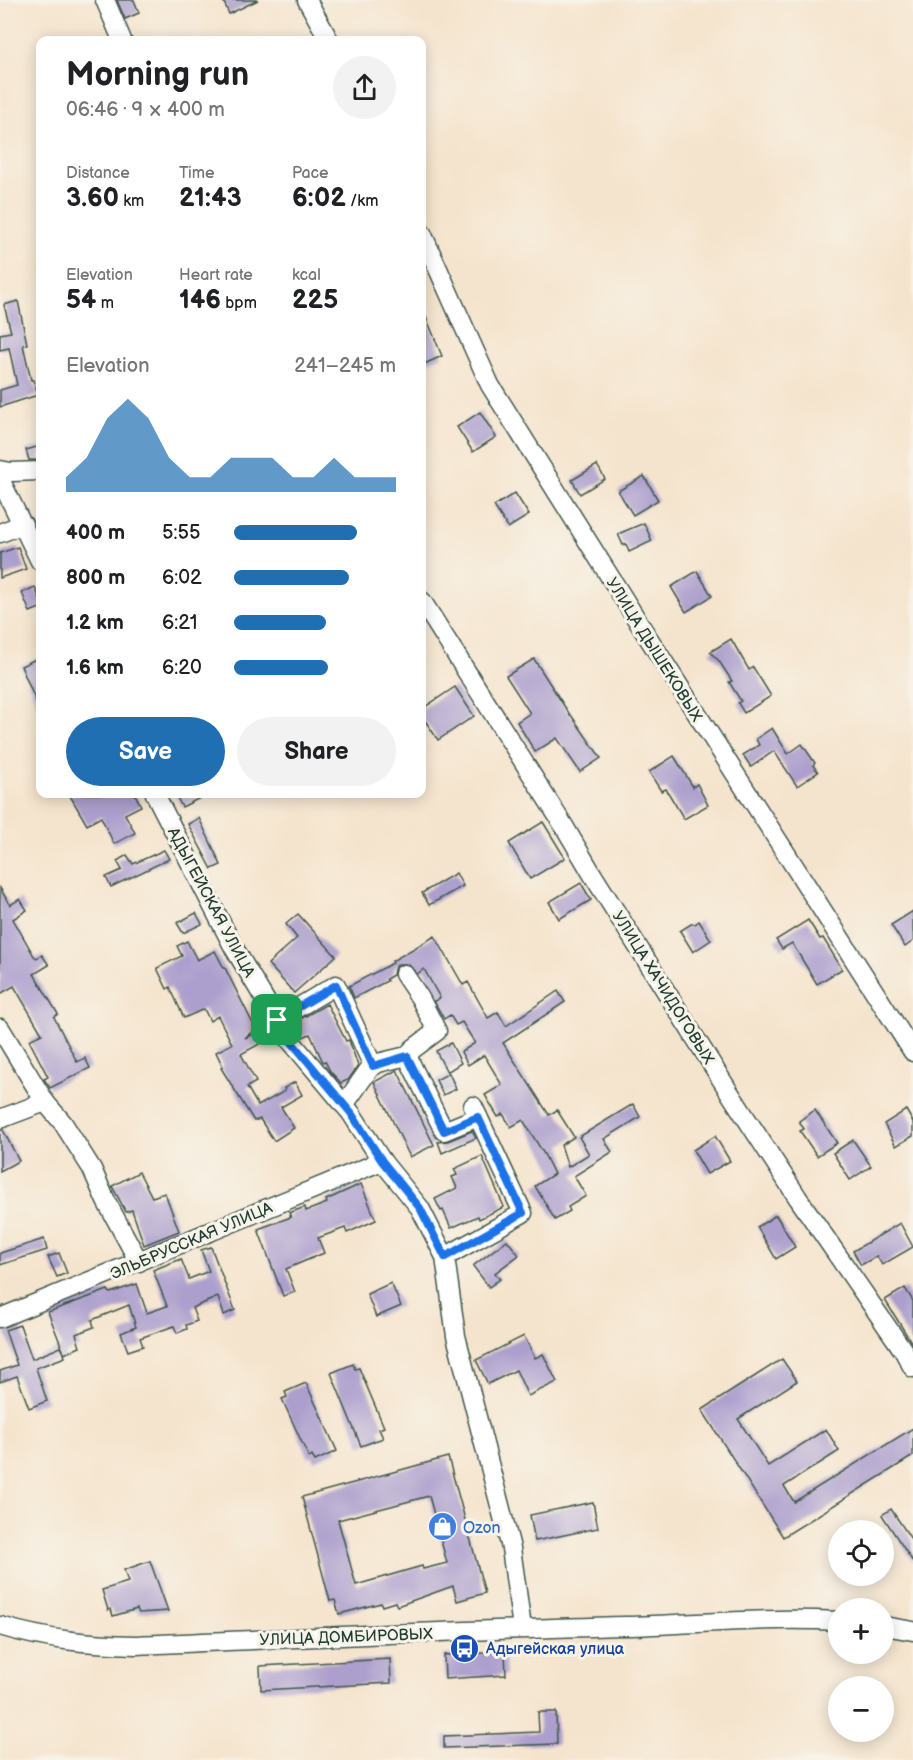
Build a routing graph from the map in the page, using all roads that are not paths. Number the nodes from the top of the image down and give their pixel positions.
1 (105, 0) edge
2 (307, 0) edge
3 (120, 36) edge
4 (326, 36) edge
5 (426, 241) edge
6 (0, 470) edge
7 (36, 471) edge
8 (0, 479) edge
9 (22, 524) junction
10 (0, 533) edge
11 (36, 553) edge
12 (426, 608) edge
13 (157, 798) edge
14 (404, 974) dead end
15 (277, 1020) junction
16 (0, 1028) edge
17 (913, 1052) edge
18 (407, 1056) junction
19 (373, 1066) junction
20 (45, 1102) junction
21 (344, 1105) junction
22 (0, 1119) edge
23 (382, 1161) junction
24 (445, 1257) junction
25 (139, 1262) junction
26 (0, 1318) edge
27 (913, 1368) edge
28 (828, 1621) edge
29 (0, 1626) edge
30 (522, 1628) junction
31 (894, 1628) edge
32 (913, 1631) edge

1 - 3 street
2 - 4 street
5 - 17 street, УЛИЦА ДЫШЕКОВЫХ
6 - 7 street
8 - 9 street
9 - 10 street
9 - 11 street
12 - 27 street, УЛИЦА ХАЧИДОГОВЫХ
13 - 15 street, АДЫГЕЙСКАЯ УЛИЦА
14 - 18 street
15 - 19 street
15 - 21 street, АДЫГЕЙСКАЯ УЛИЦА
16 - 20 street
18 - 19 street
18 - 24 street
19 - 21 street
20 - 22 street
20 - 25 street
21 - 23 street, АДЫГЕЙСКАЯ УЛИЦА
23 - 24 street, АДЫГЕЙСКАЯ УЛИЦА
23 - 25 street, ЭЛЬБРУССКАЯ УЛИЦА
24 - 30 street, АДЫГЕЙСКАЯ УЛИЦА
25 - 26 street, ЭЛЬБРУССКАЯ УЛИЦА
28 - 30 street, УЛИЦА ДОМБИРОВЫХ
29 - 30 street, УЛИЦА ДОМБИРОВЫХ
31 - 32 street

